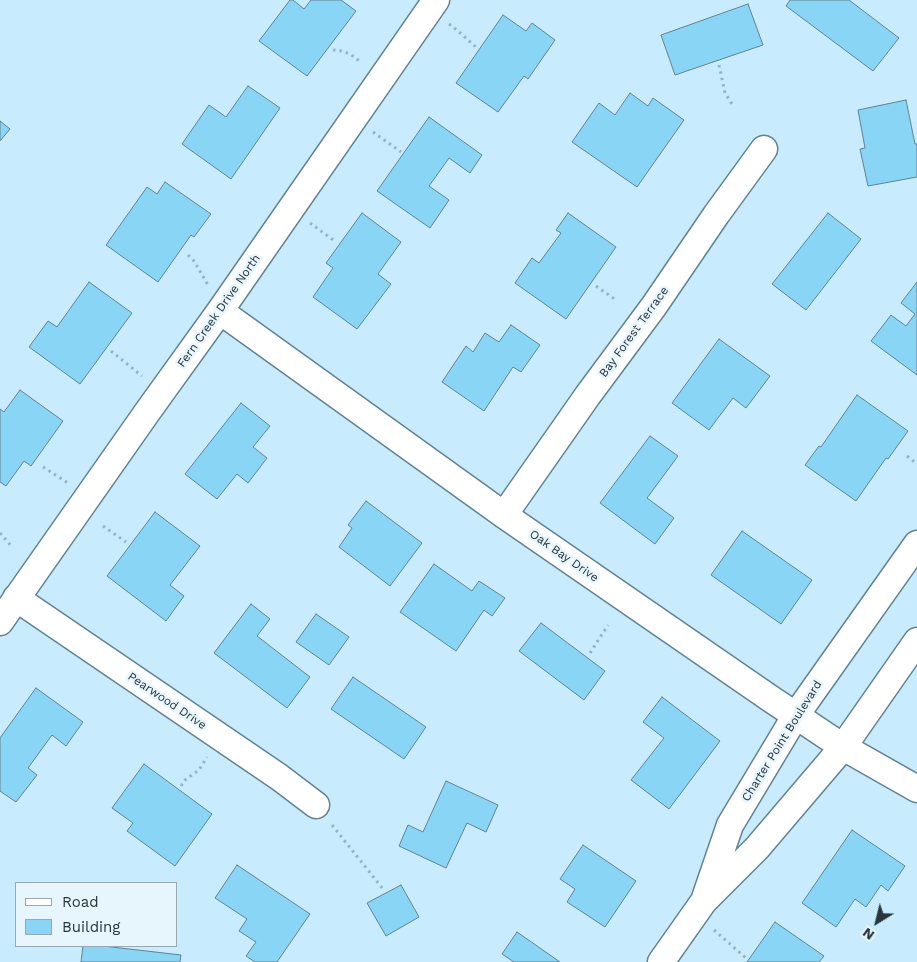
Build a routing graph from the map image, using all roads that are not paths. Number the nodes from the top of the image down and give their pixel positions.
1 (432, 5) edge
2 (764, 149) dead end
3 (223, 306) junction
4 (504, 515) junction
5 (917, 544) edge
6 (16, 598) junction
7 (0, 622) edge
8 (917, 641) edge
9 (796, 714) junction
10 (843, 747) junction
11 (917, 789) edge
12 (316, 805) road end
13 (699, 907) junction
14 (661, 962) edge

1 - 3 street, Fern Creek Drive North
2 - 4 street, Bay Forest Terrace
3 - 4 street, Oak Bay Drive
3 - 6 street, Fern Creek Drive North
4 - 9 street, Oak Bay Drive
5 - 9 street, Charter Point Boulevard
6 - 7 street, Fern Creek Drive North
6 - 12 street, Pearwood Drive
8 - 10 street, Charter Point Boulevard
9 - 10 street, Oak Bay Drive
9 - 13 street, Charter Point Boulevard
10 - 11 street, Oak Bay Drive
10 - 13 street, Charter Point Boulevard
13 - 14 street, Charter Point Boulevard

